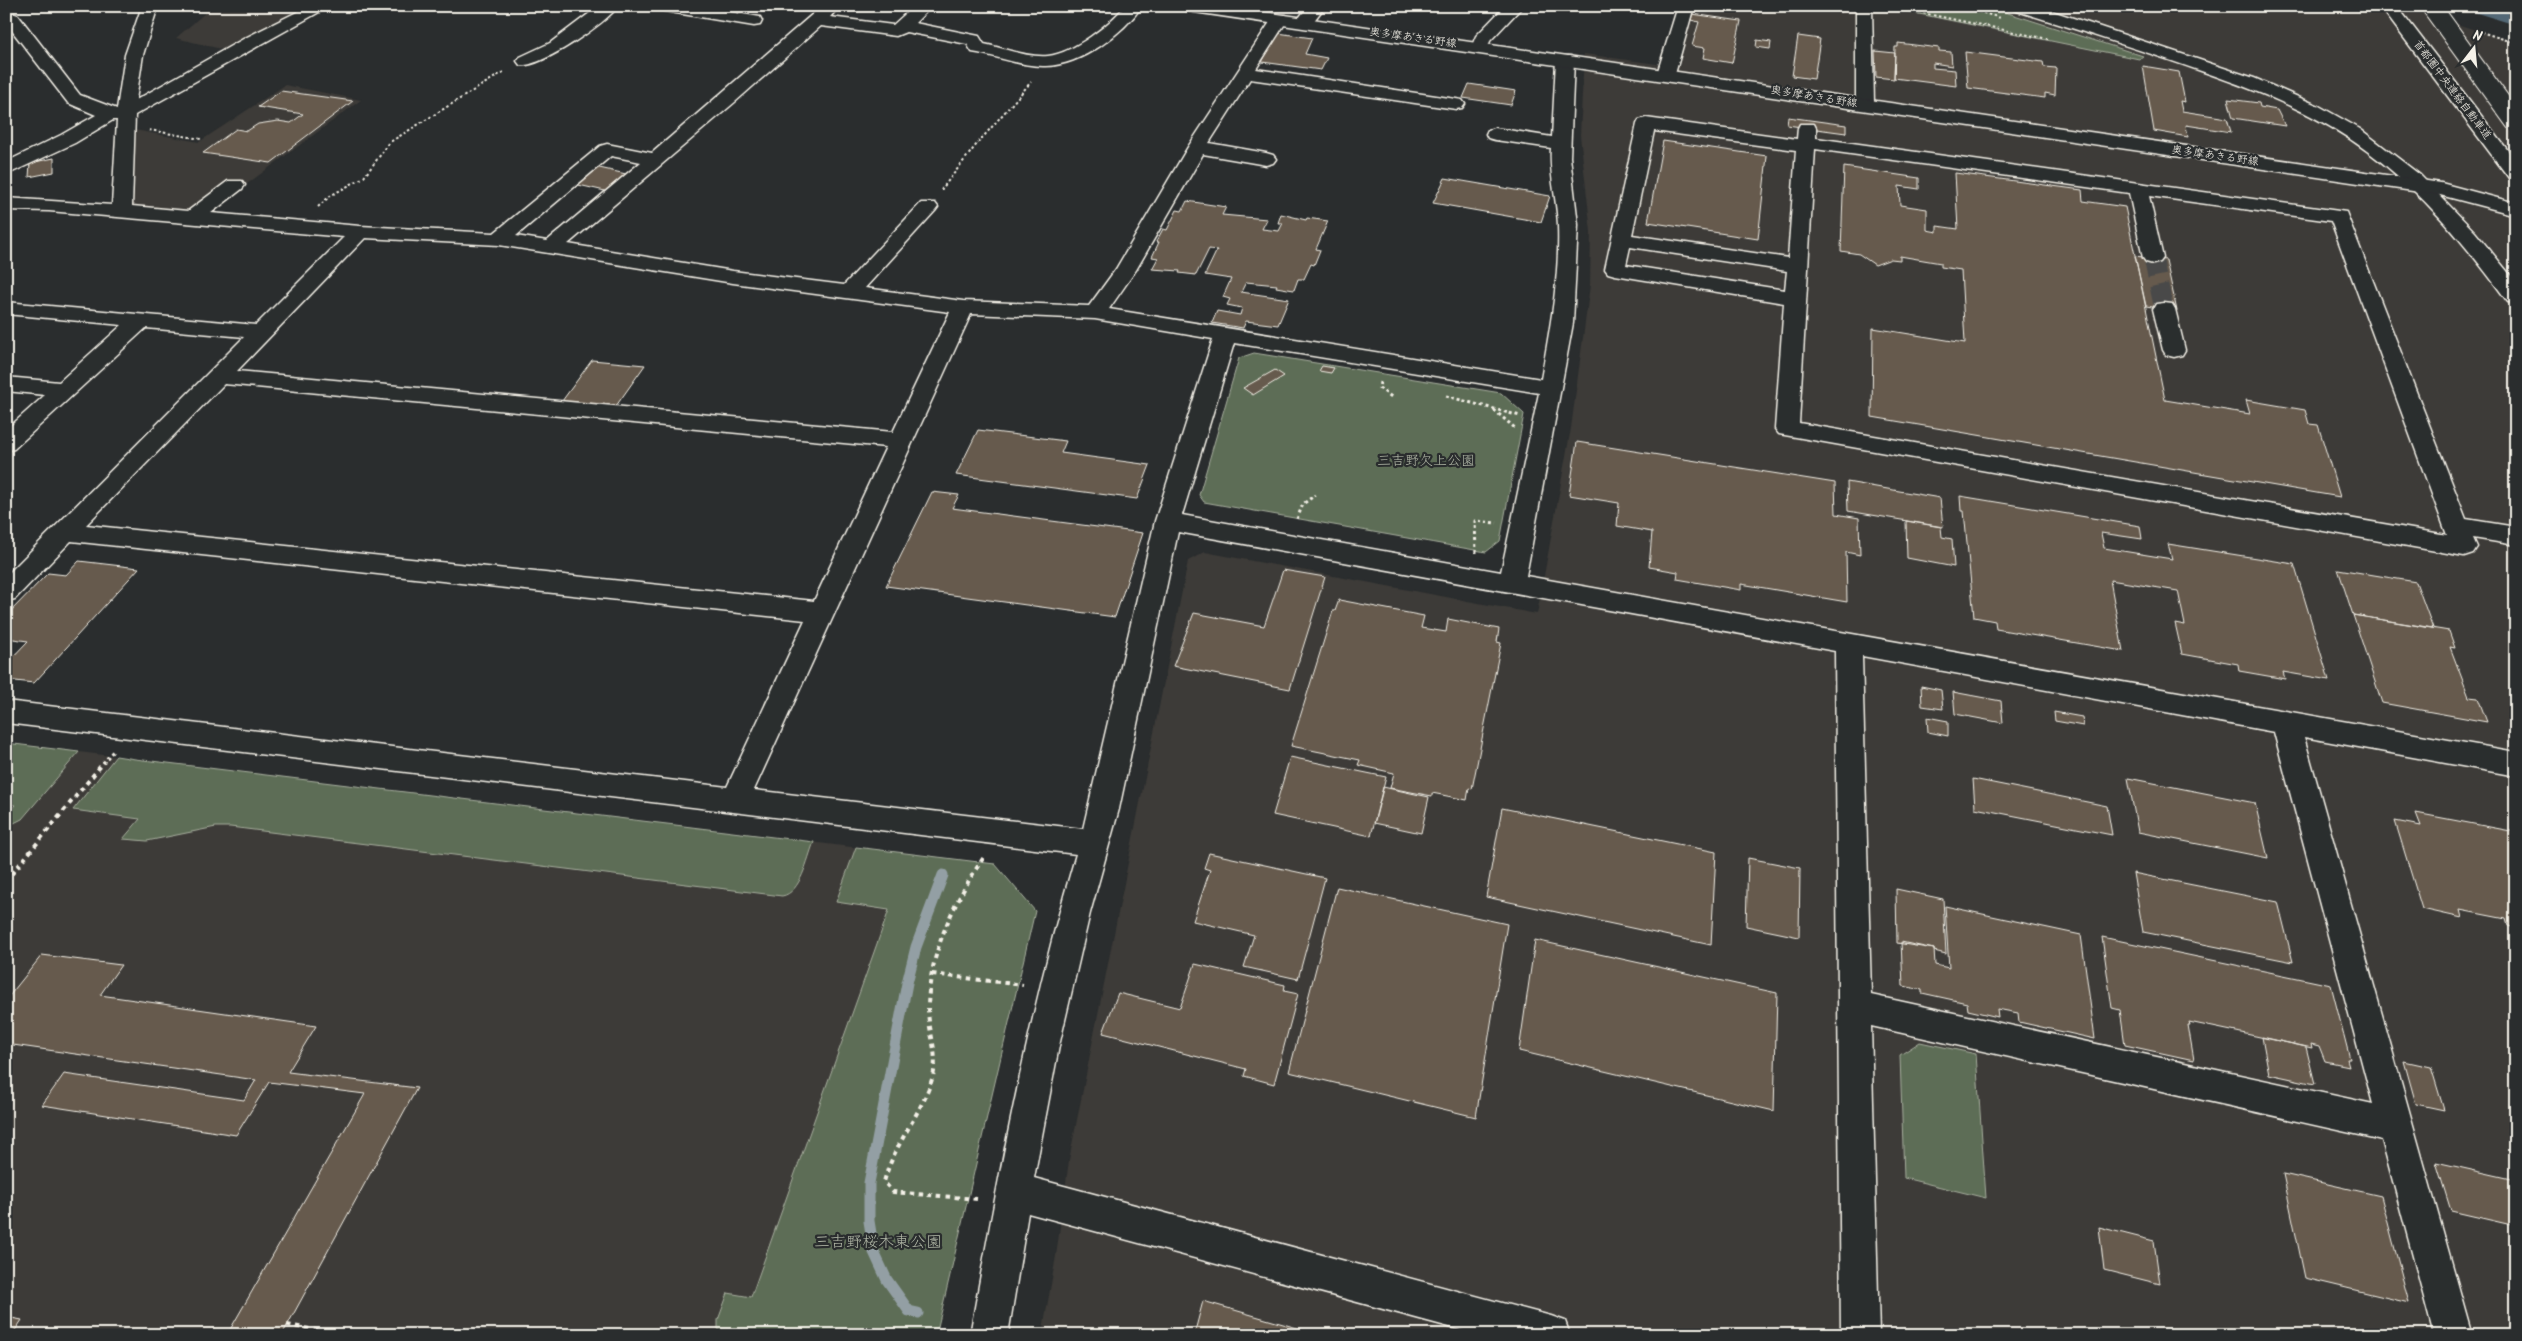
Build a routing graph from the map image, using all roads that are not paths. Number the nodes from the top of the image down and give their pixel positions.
1 (150, 6) edge
2 (322, 6) edge
3 (610, 6) edge
4 (664, 6) edge
5 (832, 6) edge
6 (924, 6) edge
7 (1134, 6) edge
8 (1187, 6) edge
9 (1317, 6) edge
10 (1515, 6) edge
11 (1686, 6) edge
12 (1864, 6) edge
13 (2388, 6) edge
14 (2431, 6) edge
15 (2035, 8) edge
16 (750, 15) edge
17 (6, 16) edge
18 (1280, 19) junction
19 (817, 20) junction
20 (1304, 22) junction
21 (903, 26) junction
22 (1480, 48) junction
23 (1565, 60) junction
24 (526, 61) road end
25 (1046, 61) junction
26 (1244, 73) junction
27 (1666, 74) junction
28 (1033, 79) road end
29 (1809, 96) junction
30 (1456, 104) dead end
31 (1865, 104) junction
32 (122, 117) junction
33 (2516, 123) edge
34 (1495, 134) dead end
35 (1806, 134) junction
36 (1560, 144) junction
37 (1197, 147) junction
38 (654, 159) junction
39 (1266, 159) dead end
40 (6, 169) edge
41 (2516, 174) edge
42 (236, 185) dead end
43 (2138, 188) junction
44 (2432, 188) junction
45 (2516, 192) edge
46 (6, 204) edge
47 (928, 207) road end
48 (2516, 209) edge
49 (122, 212) junction
50 (192, 218) junction
51 (360, 232) junction
52 (499, 239) junction
53 (1621, 239) junction
54 (552, 248) junction
55 (2154, 258) tunnel mouth
56 (1798, 266) junction
57 (849, 292) junction
58 (2516, 296) edge
59 (1796, 298) junction
60 (963, 307) junction
61 (6, 308) edge
62 (2164, 309) tunnel mouth
63 (1095, 313) junction
64 (140, 320) junction
65 (262, 332) junction
66 (1225, 335) junction
67 (2174, 350) dead end
68 (219, 376) junction
69 (6, 384) edge
70 (1551, 388) junction
71 (64, 390) junction
72 (901, 441) junction
73 (6, 443) edge
74 (1168, 521) junction
75 (2456, 526) junction
76 (65, 532) junction
77 (2516, 536) edge
78 (1512, 583) junction
79 (9, 586) edge
80 (821, 612) junction
81 (1848, 643) junction
82 (6, 712) edge
83 (2286, 722) junction
84 (2516, 764) edge
85 (735, 800) junction
86 (1094, 843) junction
87 (1854, 1007) junction
88 (2396, 1126) junction
89 (1014, 1191) junction
90 (989, 1335) edge
91 (1551, 1335) edge
92 (1860, 1335) edge
93 (2453, 1335) edge

1 - 32 main road
2 - 32 main road
3 - 24 main road
4 - 16 main road
5 - 19 main road
6 - 21 main road
7 - 25 main road
8 - 18 main road, 奥多摩あきる野線
9 - 20 main road
10 - 22 main road
11 - 27 main road
12 - 31 main road
13 - 41 main road, 首都圏中央連絡自動車道
14 - 33 main road, bridge
15 - 44 main road
17 - 32 main road
18 - 20 main road, 奥多摩あきる野線
18 - 26 main road
19 - 21 main road
19 - 38 main road
20 - 22 main road, 奥多摩あきる野線
21 - 25 main road
22 - 23 main road, 奥多摩あきる野線
23 - 27 main road, 奥多摩あきる野線
23 - 36 main road
25 - 28 main road
26 - 30 main road
26 - 37 main road
27 - 29 main road, 奥多摩あきる野線
29 - 31 main road, 奥多摩あきる野線
29 - 35 main road
31 - 44 main road, 奥多摩あきる野線
32 - 40 main road
32 - 49 main road
34 - 36 main road
35 - 43 main road
35 - 53 main road
35 - 56 main road
36 - 70 main road
37 - 39 main road
37 - 63 main road
38 - 52 main road
38 - 54 main road
42 - 50 main road
43 - 55 main road
43 - 75 main road
44 - 45 main road, 奥多摩あきる野線
44 - 48 main road, 奥多摩あきる野線
44 - 58 main road
46 - 49 main road
47 - 57 main road
49 - 50 main road
50 - 51 main road
51 - 52 main road
51 - 65 main road
52 - 54 main road
53 - 56 main road
53 - 59 main road
54 - 57 main road
56 - 59 main road
57 - 60 main road
59 - 75 main road
60 - 63 main road
60 - 72 main road
61 - 64 main road
62 - 67 main road
63 - 66 main road
64 - 65 main road
64 - 71 main road
65 - 68 main road
66 - 70 main road
66 - 74 main road
68 - 72 main road
68 - 76 main road
69 - 71 main road
70 - 78 main road
71 - 73 main road
72 - 80 main road
74 - 78 main road
74 - 86 main road
75 - 77 main road
76 - 79 main road
76 - 80 main road
78 - 81 main road
80 - 85 main road
81 - 83 main road
81 - 87 main road
82 - 85 main road
83 - 84 main road
83 - 88 main road
85 - 86 main road
86 - 89 main road
87 - 88 main road
87 - 92 main road
88 - 93 main road
89 - 90 main road
89 - 91 main road

